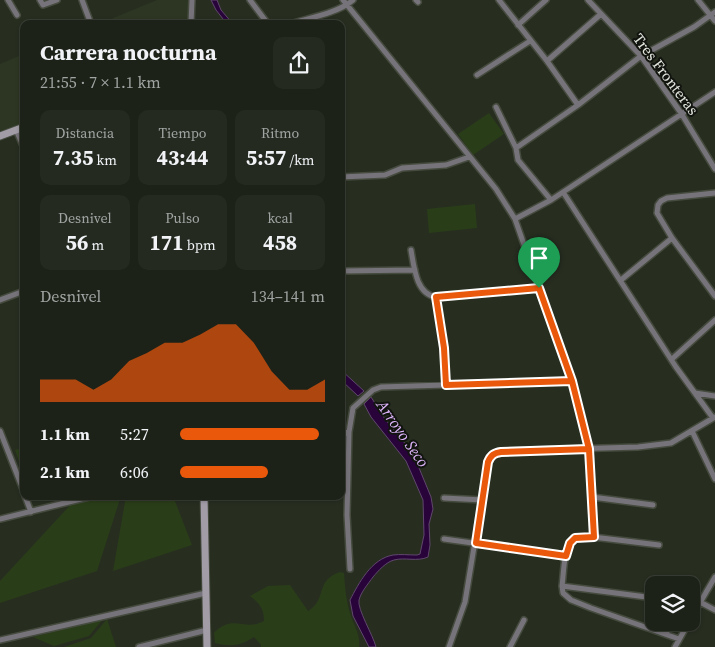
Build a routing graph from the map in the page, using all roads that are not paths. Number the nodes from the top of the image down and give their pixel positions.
1 (8, 0) edge
2 (57, 0) edge
3 (82, 0) edge
4 (192, 0) edge
5 (250, 0) edge
6 (343, 0) edge
7 (353, 0) edge
8 (499, 0) edge
9 (546, 0) edge
10 (588, 0) edge
11 (698, 0) edge
12 (41, 3) edge
13 (347, 5) junction
14 (712, 13) edge
15 (601, 14) junction
16 (17, 15) dead end
17 (90, 20) edge
18 (191, 20) edge
19 (265, 20) edge
20 (302, 20) edge
21 (715, 21) edge
22 (518, 25) junction
23 (530, 41) junction
24 (641, 56) junction
25 (547, 60) junction
26 (476, 75) dead end
27 (715, 92) edge
28 (578, 105) junction
29 (496, 107) dead end
30 (681, 113) junction
31 (20, 128) edge
32 (16, 130) junction
33 (0, 136) edge
34 (20, 139) edge
35 (516, 148) junction
36 (469, 157) junction
37 (715, 169) edge
38 (345, 177) edge
39 (563, 192) junction
40 (715, 193) edge
41 (551, 200) junction
42 (515, 219) junction
43 (672, 238) junction
44 (411, 250) dead end
45 (345, 270) edge
46 (415, 270) junction
47 (621, 280) junction
48 (539, 288) junction
49 (20, 292) edge
50 (715, 296) edge
51 (436, 297) junction
52 (0, 300) edge
53 (715, 320) edge
54 (672, 359) junction
55 (572, 381) junction
56 (446, 385) junction
57 (695, 393) junction
58 (715, 396) edge
59 (714, 418) edge
60 (692, 431) junction
61 (0, 432) edge
62 (349, 432) junction
63 (345, 433) edge
64 (589, 449) junction
65 (715, 479) edge
66 (20, 482) edge
67 (592, 497) junction
68 (444, 498) dead end
69 (26, 500) edge
70 (78, 500) edge
71 (204, 500) edge
72 (483, 500) junction
73 (654, 505) dead end
74 (31, 512) junction
75 (0, 519) edge
76 (594, 537) junction
77 (444, 539) dead end
78 (476, 543) junction
79 (660, 545) dead end
80 (566, 556) junction
81 (350, 569) dead end
82 (715, 577) edge
83 (562, 586) junction
84 (206, 593) junction
85 (645, 597) edge
86 (700, 602) joint
87 (715, 610) edge
88 (524, 620) dead end
89 (207, 630) junction
90 (667, 631) edge
91 (684, 631) edge
92 (667, 634) junction
93 (679, 639) junction
94 (0, 640) edge
95 (139, 647) edge
96 (207, 647) edge
97 (449, 647) edge
98 (510, 647) edge
99 (675, 647) edge

1 - 16 street
2 - 12 street
3 - 17 street
4 - 18 street
5 - 19 street
6 - 13 street
7 - 13 street
8 - 22 street
9 - 22 street
10 - 15 street, Tres Fronteras
11 - 14 street
13 - 20 street
13 - 36 street
14 - 21 street
14 - 24 street
15 - 24 street, Tres Fronteras
15 - 25 street
22 - 23 street
23 - 25 street
23 - 26 street
24 - 28 street
24 - 30 street, Tres Fronteras
25 - 28 street
27 - 30 street
28 - 35 street
29 - 35 street
30 - 37 street, Tres Fronteras
30 - 39 street
31 - 32 street
32 - 33 street
32 - 34 street
35 - 41 street
36 - 38 street
36 - 42 street
39 - 41 street
39 - 47 street
40 - 43 street
41 - 42 street
42 - 48 street
43 - 47 street
43 - 50 street
44 - 46 street
45 - 46 street
46 - 51 street
47 - 54 street
48 - 51 street
48 - 55 street
49 - 52 street
51 - 56 street
53 - 54 street
54 - 57 street
55 - 56 street
55 - 64 street
56 - 62 street
57 - 58 street
57 - 59 street
59 - 60 street
60 - 64 street
60 - 65 street
61 - 66 street
62 - 63 street
62 - 81 street
64 - 67 street
64 - 72 street
67 - 73 street
67 - 76 street
68 - 72 street
69 - 74 street
70 - 74 street
71 - 84 street
72 - 78 street
74 - 75 street
76 - 79 street
76 - 80 street
77 - 78 street
78 - 80 street
78 - 97 street
80 - 83 street
82 - 86 street
83 - 85 street
83 - 92 street
84 - 89 street
84 - 94 street
86 - 87 street
88 - 98 street
89 - 95 street
89 - 96 street
90 - 92 street
91 - 93 street
92 - 93 street
93 - 99 street

